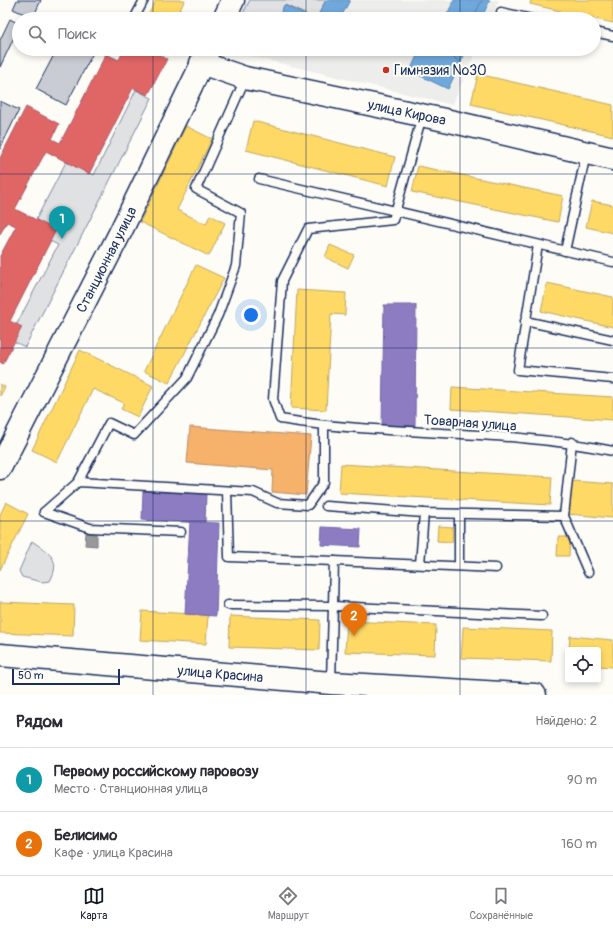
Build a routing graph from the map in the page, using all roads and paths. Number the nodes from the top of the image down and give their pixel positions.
1 (144, 0) edge
2 (233, 0) edge
3 (138, 12) edge
4 (227, 12) edge
5 (601, 33) edge
6 (613, 36) edge
7 (205, 56) edge
8 (245, 78) junction
9 (422, 115) junction
10 (586, 153) junction
11 (613, 159) edge
12 (259, 179) dead end
13 (396, 212) junction
14 (538, 245) junction
15 (565, 251) junction
16 (613, 262) edge
17 (525, 321) junction
18 (613, 340) edge
19 (613, 379) edge
20 (324, 426) junction
21 (572, 442) junction
22 (613, 451) edge
23 (0, 468) edge
24 (78, 482) junction
25 (227, 491) junction
26 (326, 506) dead end
27 (424, 513) junction
28 (459, 514) junction
29 (564, 516) junction
30 (181, 532) dead end
31 (334, 561) junction
32 (420, 564) junction
33 (459, 565) junction
34 (496, 568) dead end
35 (588, 572) dead end
36 (228, 605) dead end
37 (333, 606) junction
38 (542, 616) dead end
39 (0, 656) edge
40 (331, 683) junction
41 (451, 692) edge
42 (536, 695) edge

1 - 3 lane
2 - 4 main road
5 - 6 lane
7 - 8 main road, улица Кирова
7 - 23 main road, Станционная улица
8 - 9 main road, улица Кирова
8 - 24 lane
9 - 10 main road, улица Кирова
9 - 13 lane
10 - 11 main road, улица Кирова
10 - 15 lane
12 - 13 lane
13 - 14 lane
13 - 20 lane, Товарная улица
14 - 15 lane
14 - 17 lane
15 - 16 lane
17 - 18 lane
17 - 19 lane
20 - 21 lane, Товарная улица
20 - 25 lane
21 - 22 lane, Товарная улица
21 - 29 lane
24 - 25 lane
24 - 30 lane
25 - 31 lane
26 - 27 lane
27 - 28 lane
27 - 32 lane
28 - 29 lane
28 - 33 lane
29 - 35 lane
31 - 32 lane
31 - 37 lane
32 - 33 lane
33 - 34 lane
36 - 37 lane
37 - 38 lane
37 - 40 lane
39 - 40 main road, улица Красина
40 - 41 main road, улица Красина
41 - 42 main road, улица Красина

